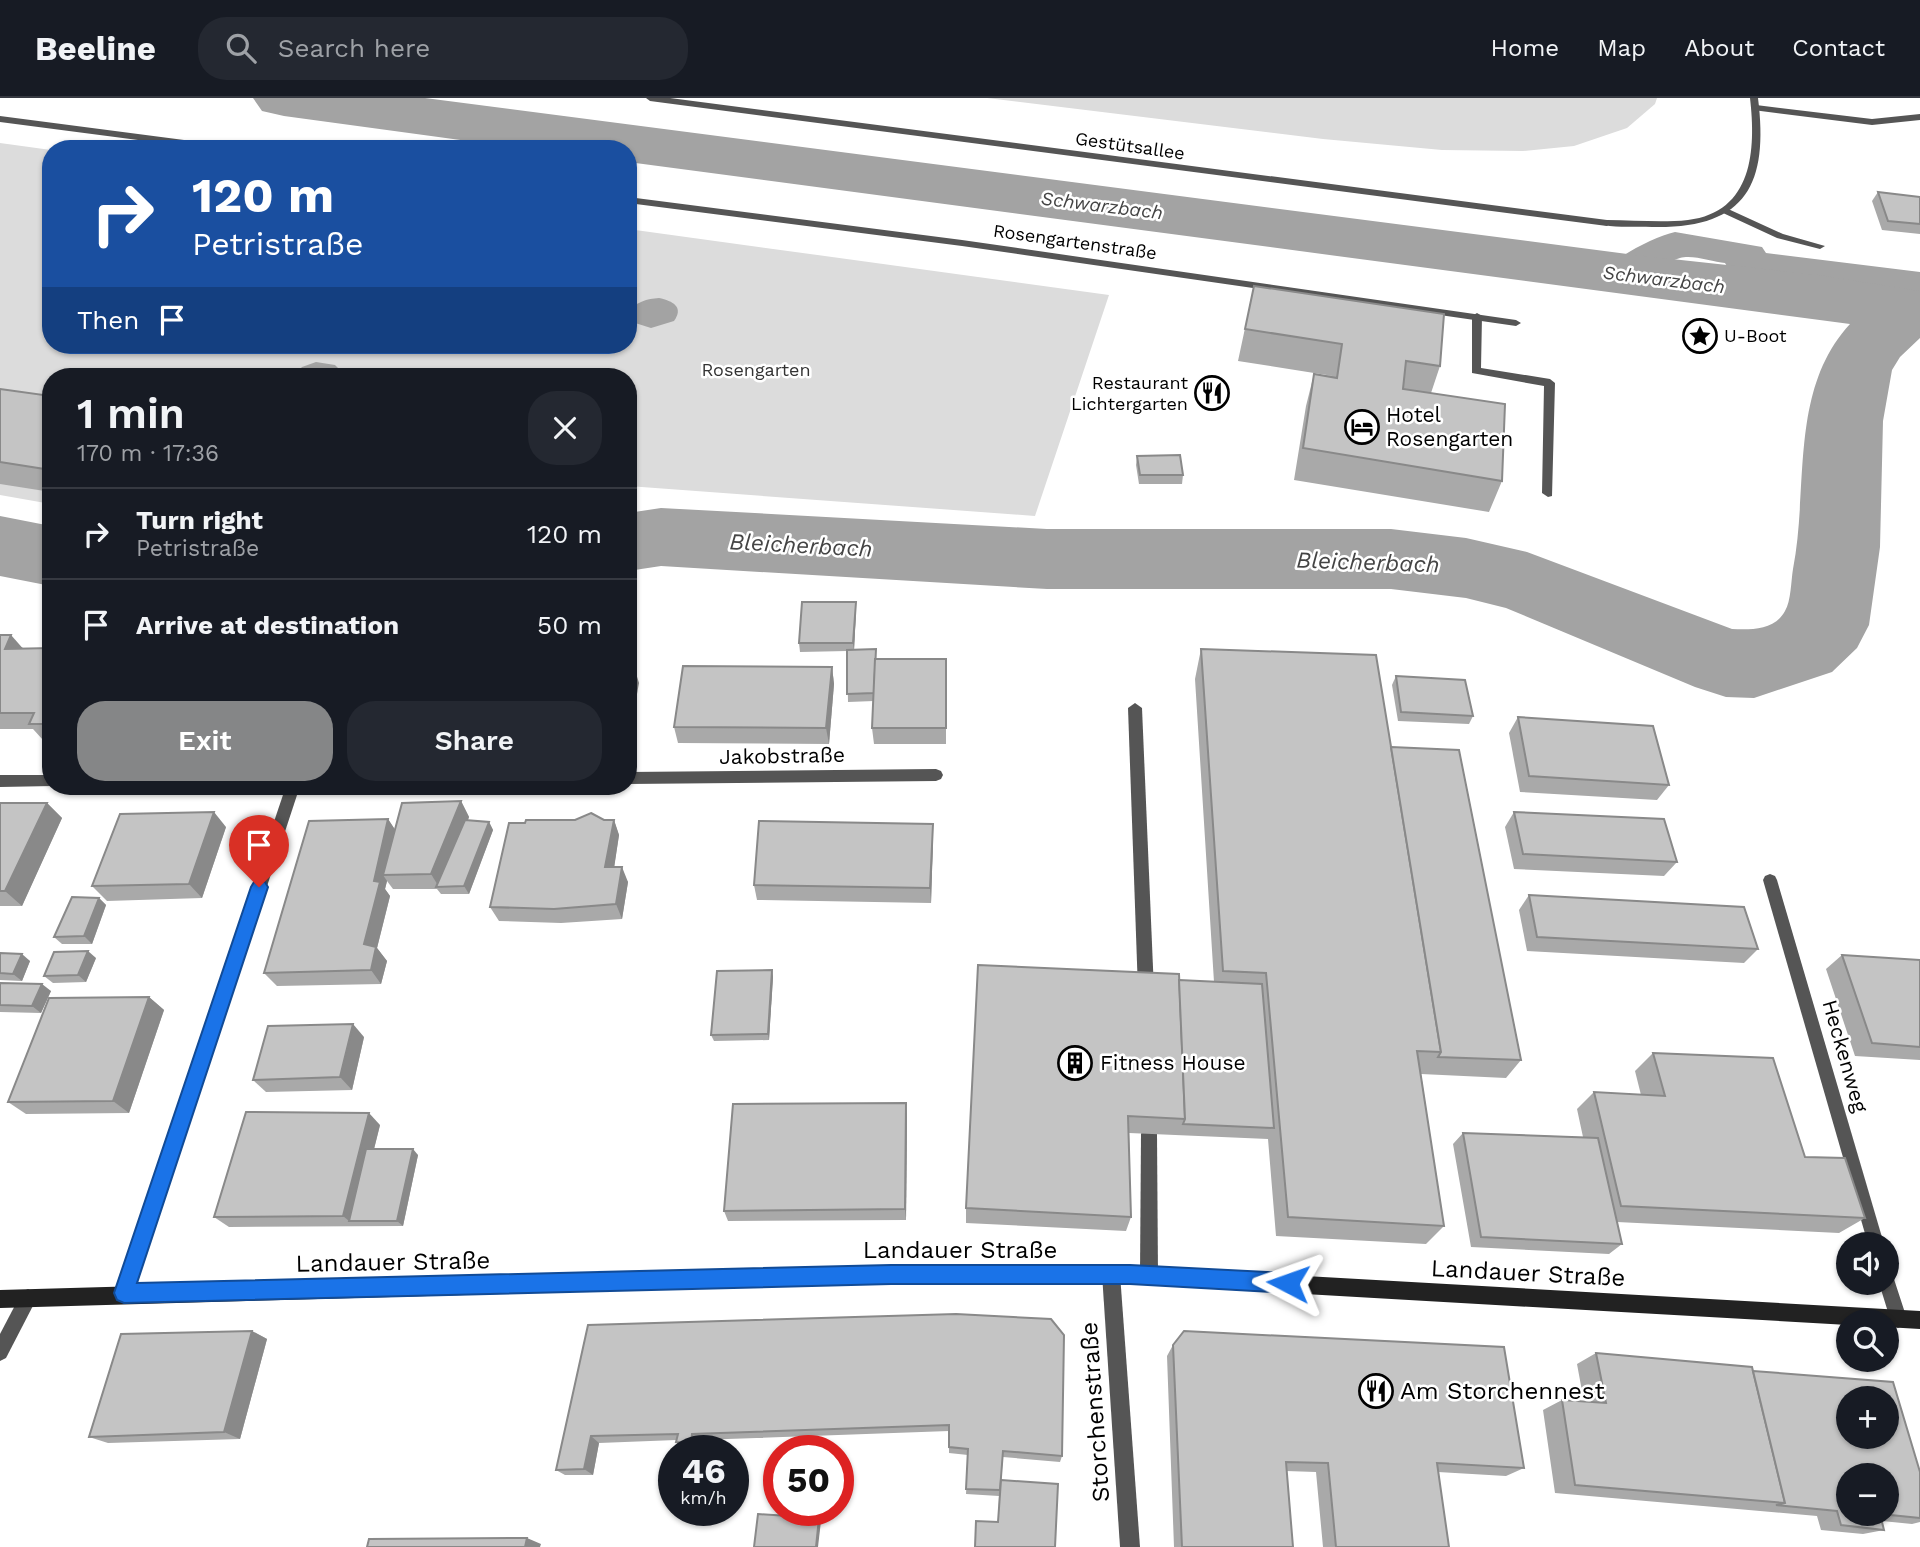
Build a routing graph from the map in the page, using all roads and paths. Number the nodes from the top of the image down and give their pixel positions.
1 (650, 98) edge
2 (1755, 103) edge
3 (1920, 117) edge
4 (0, 119) edge
5 (161, 140) edge
6 (637, 201) edge
7 (1726, 211) junction
8 (1820, 246) dead end
9 (1477, 316) junction
10 (1516, 323) dead end
11 (1548, 493) dead end
12 (1135, 709) dead end
13 (936, 775) dead end
14 (637, 779) edge
15 (0, 781) edge
16 (42, 781) edge
17 (290, 795) edge
18 (1770, 880) dead end
19 (1146, 992) edge
20 (1149, 1134) edge
21 (1873, 1232) edge
22 (1111, 1274) junction
23 (1149, 1275) junction
24 (124, 1293) junction
25 (0, 1298) edge
26 (28, 1298) junction
27 (1836, 1315) edge
28 (1899, 1319) edge
29 (1920, 1320) edge
30 (0, 1352) edge
31 (1130, 1547) edge

1 - 7 street, Gestütsallee
2 - 3 street
2 - 7 street
4 - 5 street
6 - 9 street, Rosengartenstraße
7 - 8 street
9 - 10 street, Rosengartenstraße
9 - 11 street
12 - 19 street
13 - 14 street, Jakobstraße
15 - 16 street
17 - 24 street
18 - 21 street, Heckenweg
20 - 23 street
22 - 23 main road, Landauer Straße
22 - 24 main road, Landauer Straße
22 - 31 street, Storchenstraße
23 - 27 main road, Landauer Straße
24 - 26 main road, Landauer Straße
25 - 26 main road, Landauer Straße
26 - 30 street
28 - 29 main road, Landauer Straße

